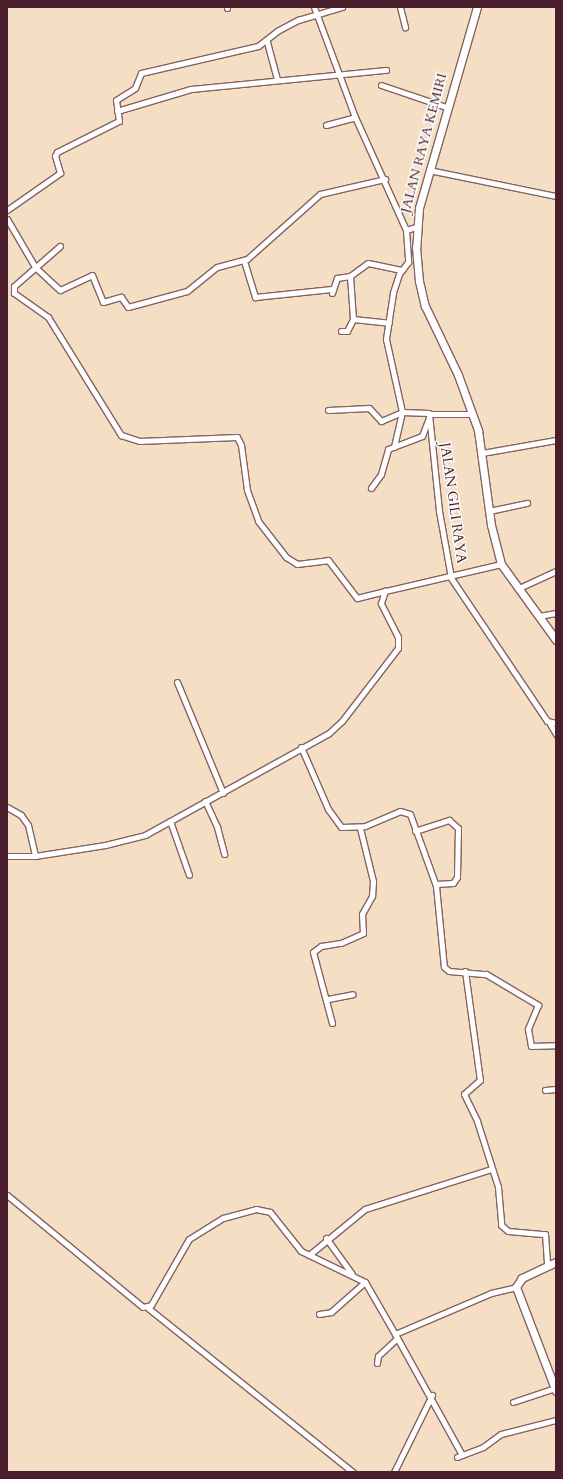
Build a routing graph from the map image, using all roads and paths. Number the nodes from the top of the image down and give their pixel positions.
1 (314, 7) edge
2 (342, 7) edge
3 (400, 7) edge
4 (477, 7) edge
5 (318, 12) junction
6 (405, 27) dead end
7 (267, 42) junction
8 (386, 70) dead end
9 (337, 73) junction
10 (277, 80) junction
11 (381, 85) dead end
12 (446, 107) junction
13 (117, 111) junction
14 (355, 117) junction
15 (326, 125) dead end
16 (429, 170) junction
17 (385, 179) junction
18 (556, 196) edge
19 (7, 210) edge
20 (7, 219) edge
21 (410, 229) junction
22 (60, 246) dead end
23 (244, 261) junction
24 (35, 267) junction
25 (401, 270) junction
26 (350, 276) junction
27 (353, 319) junction
28 (389, 323) junction
29 (341, 331) dead end
30 (328, 410) dead end
31 (402, 412) junction
32 (473, 414) junction
33 (429, 415) junction
34 (556, 440) edge
35 (394, 447) junction
36 (482, 453) junction
37 (371, 488) dead end
38 (527, 503) dead end
39 (489, 511) junction
40 (501, 564) junction
41 (556, 572) edge
42 (451, 578) junction
43 (520, 588) junction
44 (385, 591) junction
45 (556, 613) edge
46 (539, 616) junction
47 (556, 640) edge
48 (177, 682) dead end
49 (556, 723) edge
50 (550, 724) junction
51 (556, 734) edge
52 (301, 747) junction
53 (223, 793) junction
54 (205, 801) junction
55 (7, 807) edge
56 (170, 821) junction
57 (360, 828) junction
58 (415, 831) junction
59 (224, 854) dead end
60 (7, 856) edge
61 (35, 856) junction
62 (189, 875) dead end
63 (436, 884) junction
64 (466, 971) junction
65 (353, 994) dead end
66 (328, 999) junction
67 (332, 1023) dead end
68 (556, 1045) edge
69 (556, 1089) edge
70 (545, 1090) dead end
71 (492, 1169) junction
72 (7, 1196) edge
73 (326, 1238) junction
74 (309, 1255) junction
75 (556, 1262) edge
76 (547, 1266) junction
77 (352, 1274) junction
78 (365, 1282) junction
79 (516, 1287) junction
80 (148, 1308) junction
81 (319, 1314) dead end
82 (396, 1336) junction
83 (377, 1363) dead end
84 (555, 1390) edge
85 (432, 1395) junction
86 (513, 1402) dead end
87 (556, 1420) edge
88 (353, 1472) edge
89 (394, 1472) edge

1 - 5 street
2 - 5 street
3 - 6 street
4 - 12 street, JALAN RAYA KEMIRI
5 - 7 street
5 - 9 street
7 - 10 street
7 - 13 street
8 - 9 street
9 - 10 street
9 - 14 street
10 - 13 street
11 - 12 street
12 - 16 street, JALAN RAYA KEMIRI
13 - 19 street
14 - 15 street
14 - 17 street
16 - 18 street
16 - 21 street, JALAN RAYA KEMIRI
17 - 21 street
17 - 23 street
20 - 24 street
21 - 25 street
21 - 32 street, JALAN RAYA KEMIRI
22 - 24 street
23 - 24 street
23 - 26 street
24 - 44 street
25 - 26 street
25 - 28 street
26 - 27 street
27 - 28 street
27 - 29 street
28 - 31 street
30 - 31 street
31 - 33 street
31 - 35 street
32 - 33 street
32 - 36 street, JALAN RAYA KEMIRI
33 - 35 street
33 - 42 street, JALAN GILI RAYA
34 - 36 street
35 - 37 street
36 - 39 street, JALAN RAYA KEMIRI
38 - 39 street
39 - 40 street, JALAN RAYA KEMIRI
40 - 42 street
40 - 43 street, JALAN RAYA KEMIRI
41 - 43 street
42 - 44 street
42 - 50 street, JALAN GILI RAYA
43 - 46 street, JALAN RAYA KEMIRI
44 - 52 street
45 - 46 street
46 - 47 street, JALAN RAYA KEMIRI
48 - 53 street
49 - 50 street
50 - 51 street, JALAN GILI RAYA
52 - 53 street
52 - 57 street
53 - 54 street
54 - 56 street
54 - 59 street
55 - 61 street
56 - 61 street
56 - 62 street
57 - 58 street
57 - 66 street
58 - 63 street
58 - 63 street
60 - 61 street
63 - 64 street
64 - 68 street
64 - 71 street
65 - 66 street
66 - 67 street
69 - 70 street
71 - 73 street
71 - 76 street
72 - 80 street
73 - 74 street
73 - 77 street
74 - 77 street
74 - 80 street
75 - 76 street
76 - 79 street
77 - 78 street
78 - 81 street
78 - 82 street
79 - 82 street
79 - 84 street
80 - 88 street
82 - 83 street
82 - 85 street
84 - 86 street
85 - 87 street
85 - 89 street

